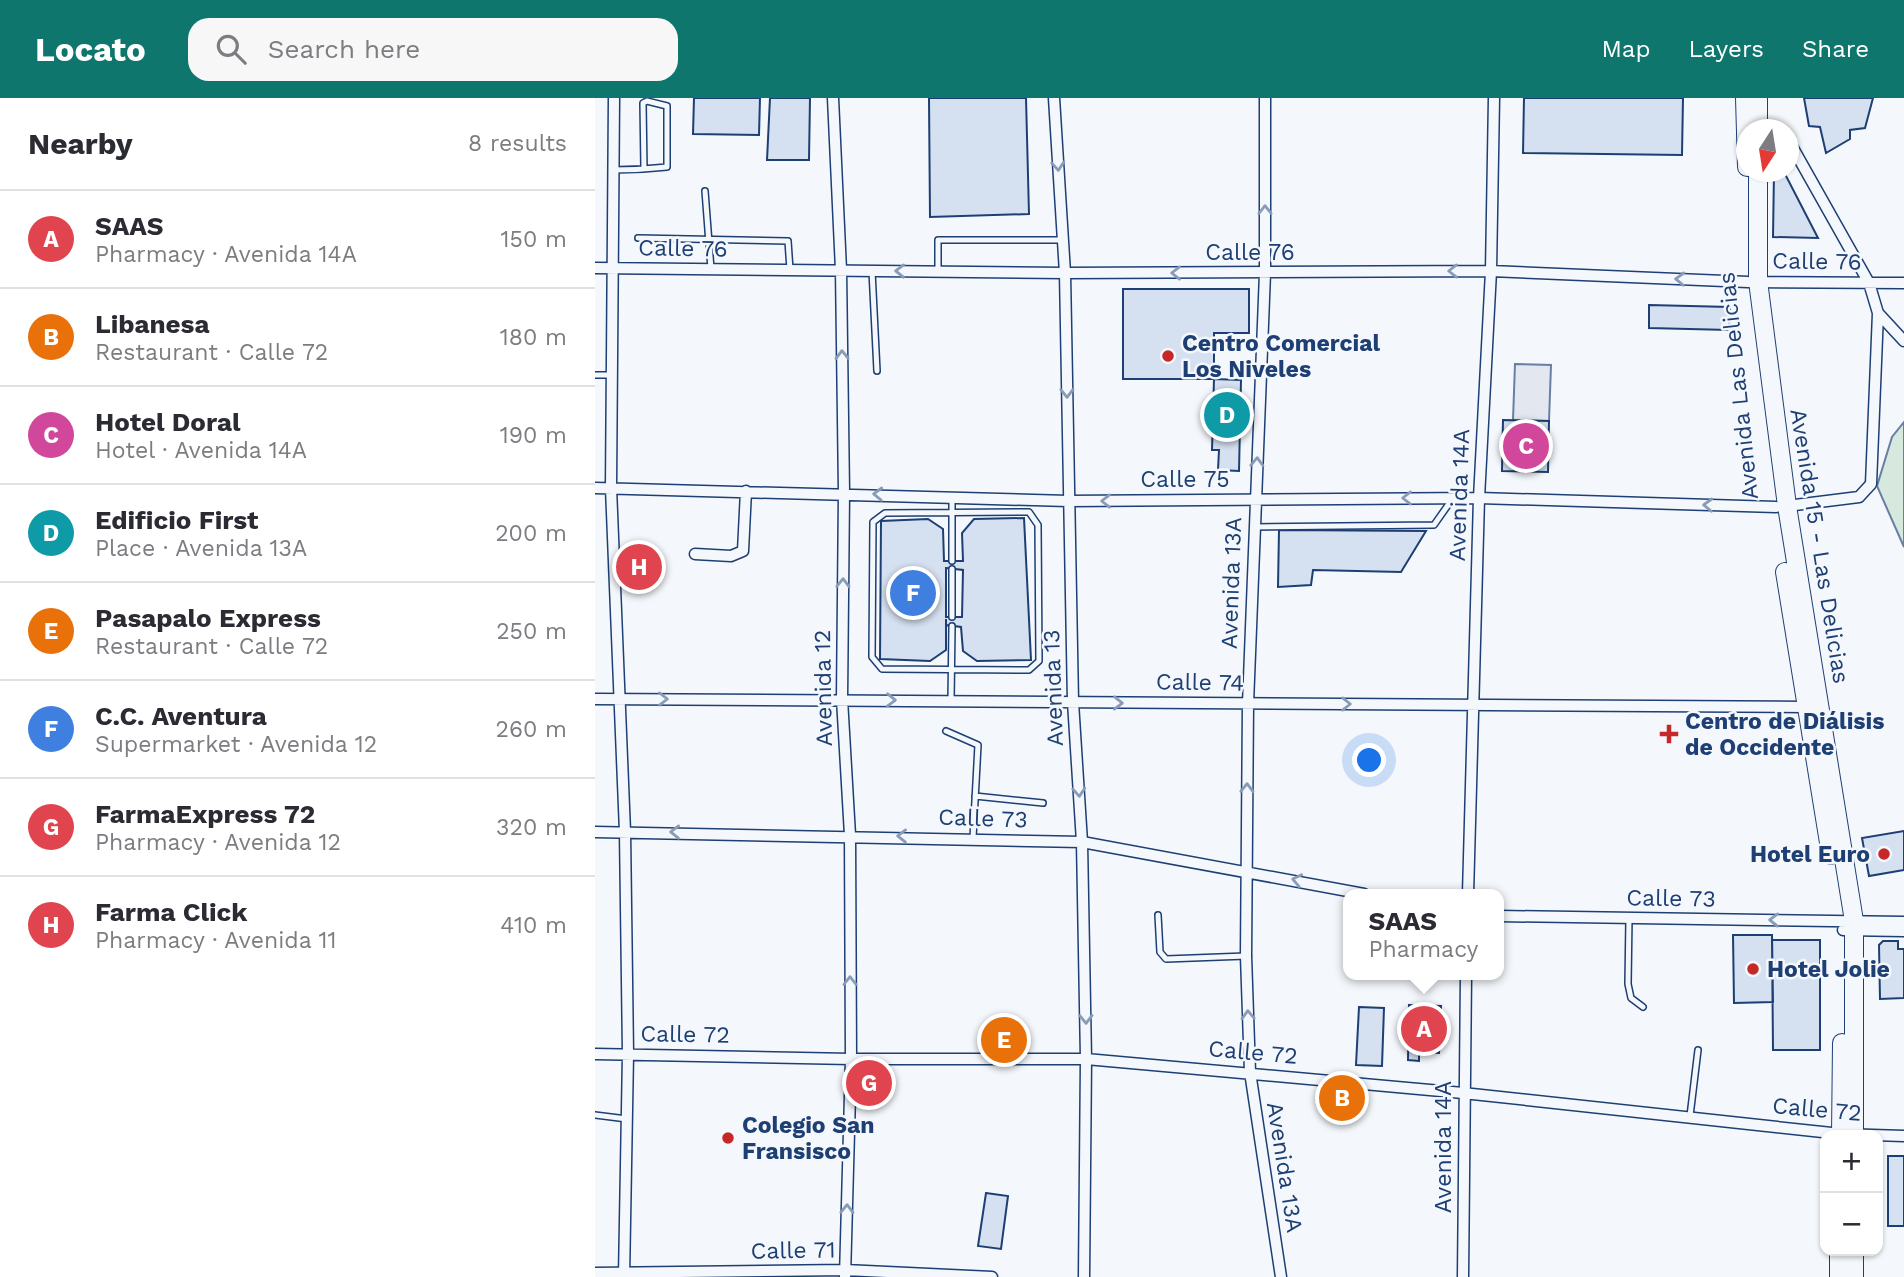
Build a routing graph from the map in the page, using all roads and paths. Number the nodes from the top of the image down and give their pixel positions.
1 (614, 98) edge
2 (833, 98) edge
3 (1054, 98) edge
4 (1265, 98) edge
5 (1494, 98) edge
6 (1745, 98) edge
7 (1758, 98) edge
8 (1746, 119) edge
9 (1758, 119) edge
10 (1799, 159) edge
11 (644, 169) junction
12 (613, 170) junction
13 (1748, 182) edge
14 (1758, 182) edge
15 (705, 191) dead end
16 (638, 239) dead end
17 (711, 240) junction
18 (1063, 240) junction
19 (595, 268) edge
20 (611, 268) junction
21 (711, 269) junction
22 (790, 270) junction
23 (841, 270) junction
24 (872, 271) junction
25 (939, 271) junction
26 (1490, 271) junction
27 (1065, 273) junction
28 (1265, 273) junction
29 (1753, 282) junction
30 (1869, 283) junction
31 (1904, 283) edge
32 (1878, 313) junction
33 (1904, 341) edge
34 (877, 371) dead end
35 (595, 375) edge
36 (611, 375) junction
37 (595, 488) edge
38 (611, 488) junction
39 (746, 491) junction
40 (844, 493) junction
41 (952, 497) junction
42 (1453, 498) junction
43 (1479, 498) junction
44 (1256, 499) junction
45 (1068, 501) junction
46 (1781, 507) junction
47 (952, 512) junction
48 (1255, 527) junction
49 (695, 554) dead end
50 (952, 561) dead end
51 (952, 569) dead end
52 (952, 617) dead end
53 (952, 626) dead end
54 (952, 671) junction
55 (595, 699) edge
56 (621, 699) junction
57 (842, 699) junction
58 (951, 701) junction
59 (1073, 702) junction
60 (1248, 704) junction
61 (1474, 704) junction
62 (1805, 707) junction
63 (946, 732) dead end
64 (975, 796) junction
65 (1043, 803) dead end
66 (595, 832) edge
67 (625, 832) junction
68 (850, 835) junction
69 (973, 838) junction
70 (1082, 842) junction
71 (1246, 870) junction
72 (1468, 889) edge
73 (1343, 890) edge
74 (1158, 915) dead end
75 (1504, 916) edge
76 (1629, 918) junction
77 (1904, 922) edge
78 (1848, 925) junction
79 (1904, 931) edge
80 (1246, 956) junction
81 (1466, 980) edge
82 (1643, 1007) dead end
83 (1698, 1051) dead end
84 (595, 1054) edge
85 (628, 1054) junction
86 (851, 1059) junction
87 (1086, 1059) junction
88 (1250, 1072) junction
89 (1463, 1093) junction
90 (595, 1115) edge
91 (1690, 1116) junction
92 (627, 1119) junction
93 (1847, 1130) edge
94 (1820, 1132) edge
95 (1883, 1136) edge
96 (1904, 1136) edge
97 (1839, 1256) edge
98 (1854, 1256) edge
99 (595, 1273) edge
100 (845, 1273) edge
101 (624, 1275) edge
102 (992, 1277) edge
103 (1084, 1277) edge
104 (1281, 1277) edge
105 (1463, 1277) edge
106 (1839, 1277) edge
107 (1854, 1277) edge

1 - 12 street
2 - 23 street, Avenida 12
3 -> 18 street, Avenida 13
28 -> 4 street, Avenida 13A
5 - 26 street, Avenida 14A
6 - 8 main road, Avenida Las Delicias
7 - 9 main road
10 - 30 street
11 - 11 lane
11 - 12 lane
12 - 20 street
13 - 29 main road, Avenida Las Delicias
14 - 29 main road
15 - 17 lane
16 - 17 lane
17 - 21 lane
17 - 22 lane
18 - 25 lane
18 - 27 street, Avenida 13
19 - 20 street, Calle 76
20 - 21 street, Calle 76
20 - 36 street
21 - 22 street, Calle 76
22 - 23 street, Calle 76
23 - 24 street, Calle 76
40 -> 23 street, Avenida 12
25 -> 24 street, Calle 76
24 - 34 lane
25 - 27 street, Calle 76
26 -> 28 street, Calle 76
29 -> 26 street, Calle 76
26 - 43 street, Avenida 14A
28 -> 27 street, Calle 76
27 -> 45 street, Avenida 13
44 -> 28 street, Avenida 13A
29 - 30 street, Calle 76
29 - 46 main road, Avenida Las Delicias
30 - 31 street, Calle 76
30 - 32 street
32 - 33 street
32 - 46 street, Calle 75
35 - 36 lane
36 - 38 street
37 - 38 street, Calle 75
38 - 39 street, Calle 75
38 - 56 street
39 - 40 street, Calle 75
39 - 49 street
41 -> 40 street, Calle 75
57 -> 40 street, Avenida 12
41 - 45 street, Calle 75
41 - 47 lane
42 - 43 street, Calle 75
42 -> 44 street, Calle 75
42 - 48 lane
46 -> 43 street, Calle 75
43 - 61 street, Avenida 14A
44 -> 45 street, Calle 75
44 - 48 street, Avenida 13A
45 - 59 street, Avenida 13
46 - 62 main road, Avenida Las Delicias
46 - 78 main road, Avenida 15 - Las Delicias
47 - 50 lane
47 - 54 lane
47 - 54 lane
48 - 60 street, Avenida 13A
51 - 52 lane
53 - 54 lane
54 - 58 lane
55 - 56 street, Calle 74
56 -> 57 street, Calle 74
56 - 67 street
57 -> 58 street, Calle 74
57 - 68 street, Avenida 12
58 - 59 street, Calle 74
59 -> 60 street, Calle 74
59 -> 70 street, Avenida 13
60 -> 61 street, Calle 74
71 -> 60 street, Avenida 13A
61 - 62 street, Calle 74
61 - 72 street, Avenida 14A
62 - 78 main road, Avenida Las Delicias
63 - 64 lane
64 - 65 lane
64 - 69 lane
66 - 67 street, Calle 73
68 -> 67 street, Calle 73
67 - 85 street
69 -> 68 street, Calle 73
86 -> 68 street, Avenida 12
69 - 70 street, Calle 73
70 - 71 street, Calle 73
70 -> 87 street, Avenida 13
73 -> 71 street, Calle 73
71 - 80 street, Avenida 13A
74 - 80 lane
75 - 76 street, Calle 73
78 -> 76 street, Calle 73
76 - 82 lane
77 - 78 street
78 - 79 street
78 - 93 main road, Avenida Las Delicias
88 -> 80 street, Avenida 13A
81 - 89 street, Avenida 14A
83 - 91 lane
84 - 85 street, Calle 72
85 - 86 street, Calle 72
85 - 92 street
86 - 87 street, Calle 72
100 -> 86 street, Avenida 12
87 - 88 street, Calle 72
87 - 103 street, Avenida 13
88 - 89 street, Calle 72
88 - 104 street, Avenida 13A
89 - 91 street, Calle 72
89 - 105 street, Avenida 14A
90 - 92 lane
91 - 94 street, Calle 72
92 - 101 street
95 - 96 street, Calle 72
97 - 106 main road
98 - 107 main road
99 - 101 street, Calle 71
100 - 101 street, Calle 71
100 - 102 street, Calle 71

